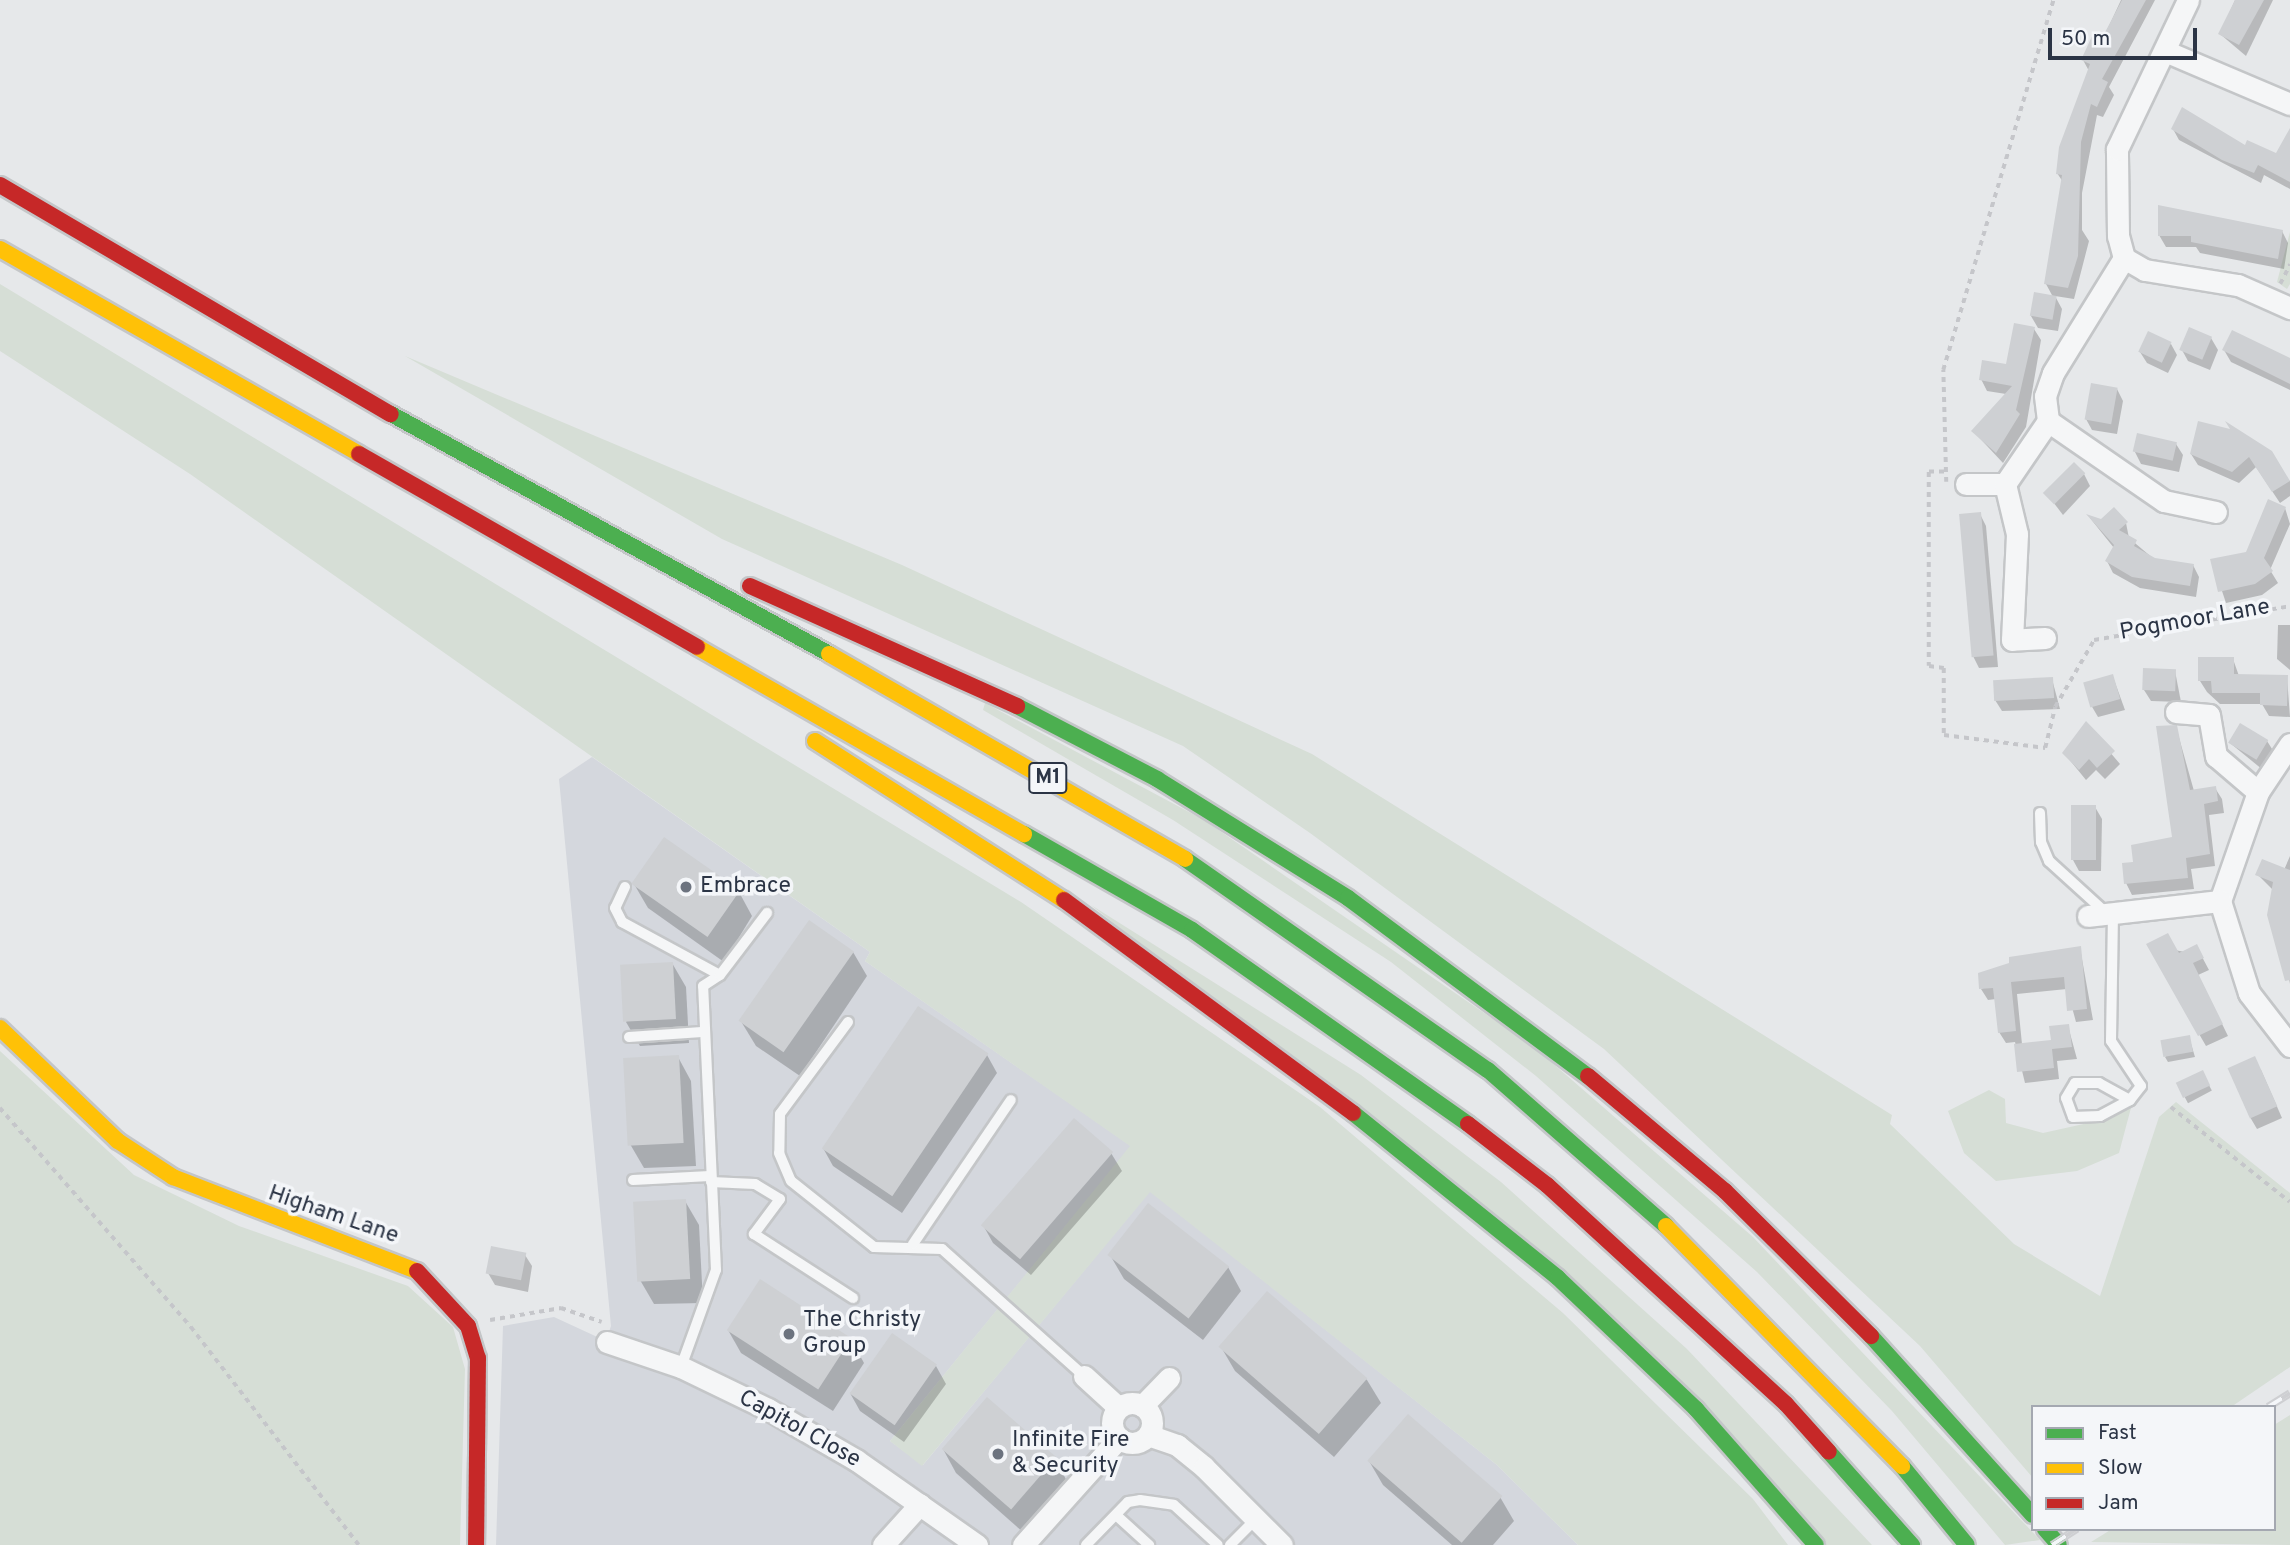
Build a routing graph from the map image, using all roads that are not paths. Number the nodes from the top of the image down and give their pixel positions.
1 (2188, 0) edge
2 (2165, 51) junction
3 (2290, 104) edge
4 (0, 185) edge
5 (0, 249) edge
6 (2124, 258) junction
7 (2290, 308) edge
8 (2048, 421) junction
9 (491, 473) junction
10 (1966, 484) road end
11 (2006, 484) junction
12 (2217, 512) dead end
13 (476, 526) junction
14 (2045, 638) dead end
15 (735, 691) dead end
16 (2176, 712) dead end
17 (793, 728) dead end
18 (2290, 744) edge
19 (2258, 792) junction
20 (2040, 813) dead end
21 (625, 887) dead end
22 (2220, 901) junction
23 (767, 913) dead end
24 (2103, 914) junction
25 (720, 975) junction
26 (848, 1022) dead end
27 (0, 1028) edge
28 (702, 1031) junction
29 (629, 1037) dead end
30 (2290, 1046) edge
31 (1011, 1100) dead end
32 (2130, 1100) junction
33 (711, 1179) junction
34 (633, 1180) dead end
35 (913, 1244) junction
36 (853, 1298) dead end
37 (607, 1342) road end
38 (681, 1367) junction
39 (1084, 1376) joint
40 (1169, 1378) dead end
41 (1142, 1406) junction
42 (1119, 1408) junction
43 (1148, 1435) junction
44 (1119, 1438) junction
45 (919, 1504) junction
46 (2031, 1513) edge
47 (1116, 1515) junction
48 (1256, 1519) junction
49 (2047, 1531) edge
50 (476, 1545) edge
51 (883, 1545) edge
52 (977, 1545) edge
53 (1023, 1545) edge
54 (1086, 1545) edge
55 (1149, 1545) edge
56 (1217, 1545) edge
57 (1230, 1545) edge
58 (1282, 1545) edge
59 (1816, 1545) edge
60 (1912, 1545) edge
61 (1967, 1545) edge
62 (2059, 1545) edge

1 - 2 street
2 - 3 street
2 - 6 street
4 - 9 main road, M1
5 - 13 main road, M1
6 - 7 street
6 - 8 street
8 - 11 street
8 - 12 street
9 - 46 main road, M1
9 - 61 main road, M1
10 - 11 street
11 - 14 street
13 - 15 main road, M1
13 - 60 main road, M1
16 - 19 street
17 - 59 main road
18 - 19 street
19 - 22 street
20 - 24 lane
21 - 25 lane
22 - 24 street
22 - 30 street
23 - 25 lane
24 - 32 lane
25 - 28 lane
26 - 35 lane
27 - 50 main road, Higham Lane
28 - 29 lane
28 - 33 lane
31 - 35 lane
32 - 32 lane
33 - 34 lane
33 - 36 lane
33 - 38 lane
35 - 39 lane
37 - 38 street, Capitol Close
38 - 45 street, Capitol Close
39 - 42 street
40 - 41 street
41 - 42 street
41 - 43 street
42 - 44 street
43 - 44 street
43 - 48 street
44 - 53 street
45 - 51 street
45 - 52 street, Capitol Close
47 - 54 lane
47 - 55 lane
47 - 56 lane
48 - 57 lane
48 - 58 street
49 - 62 main road

